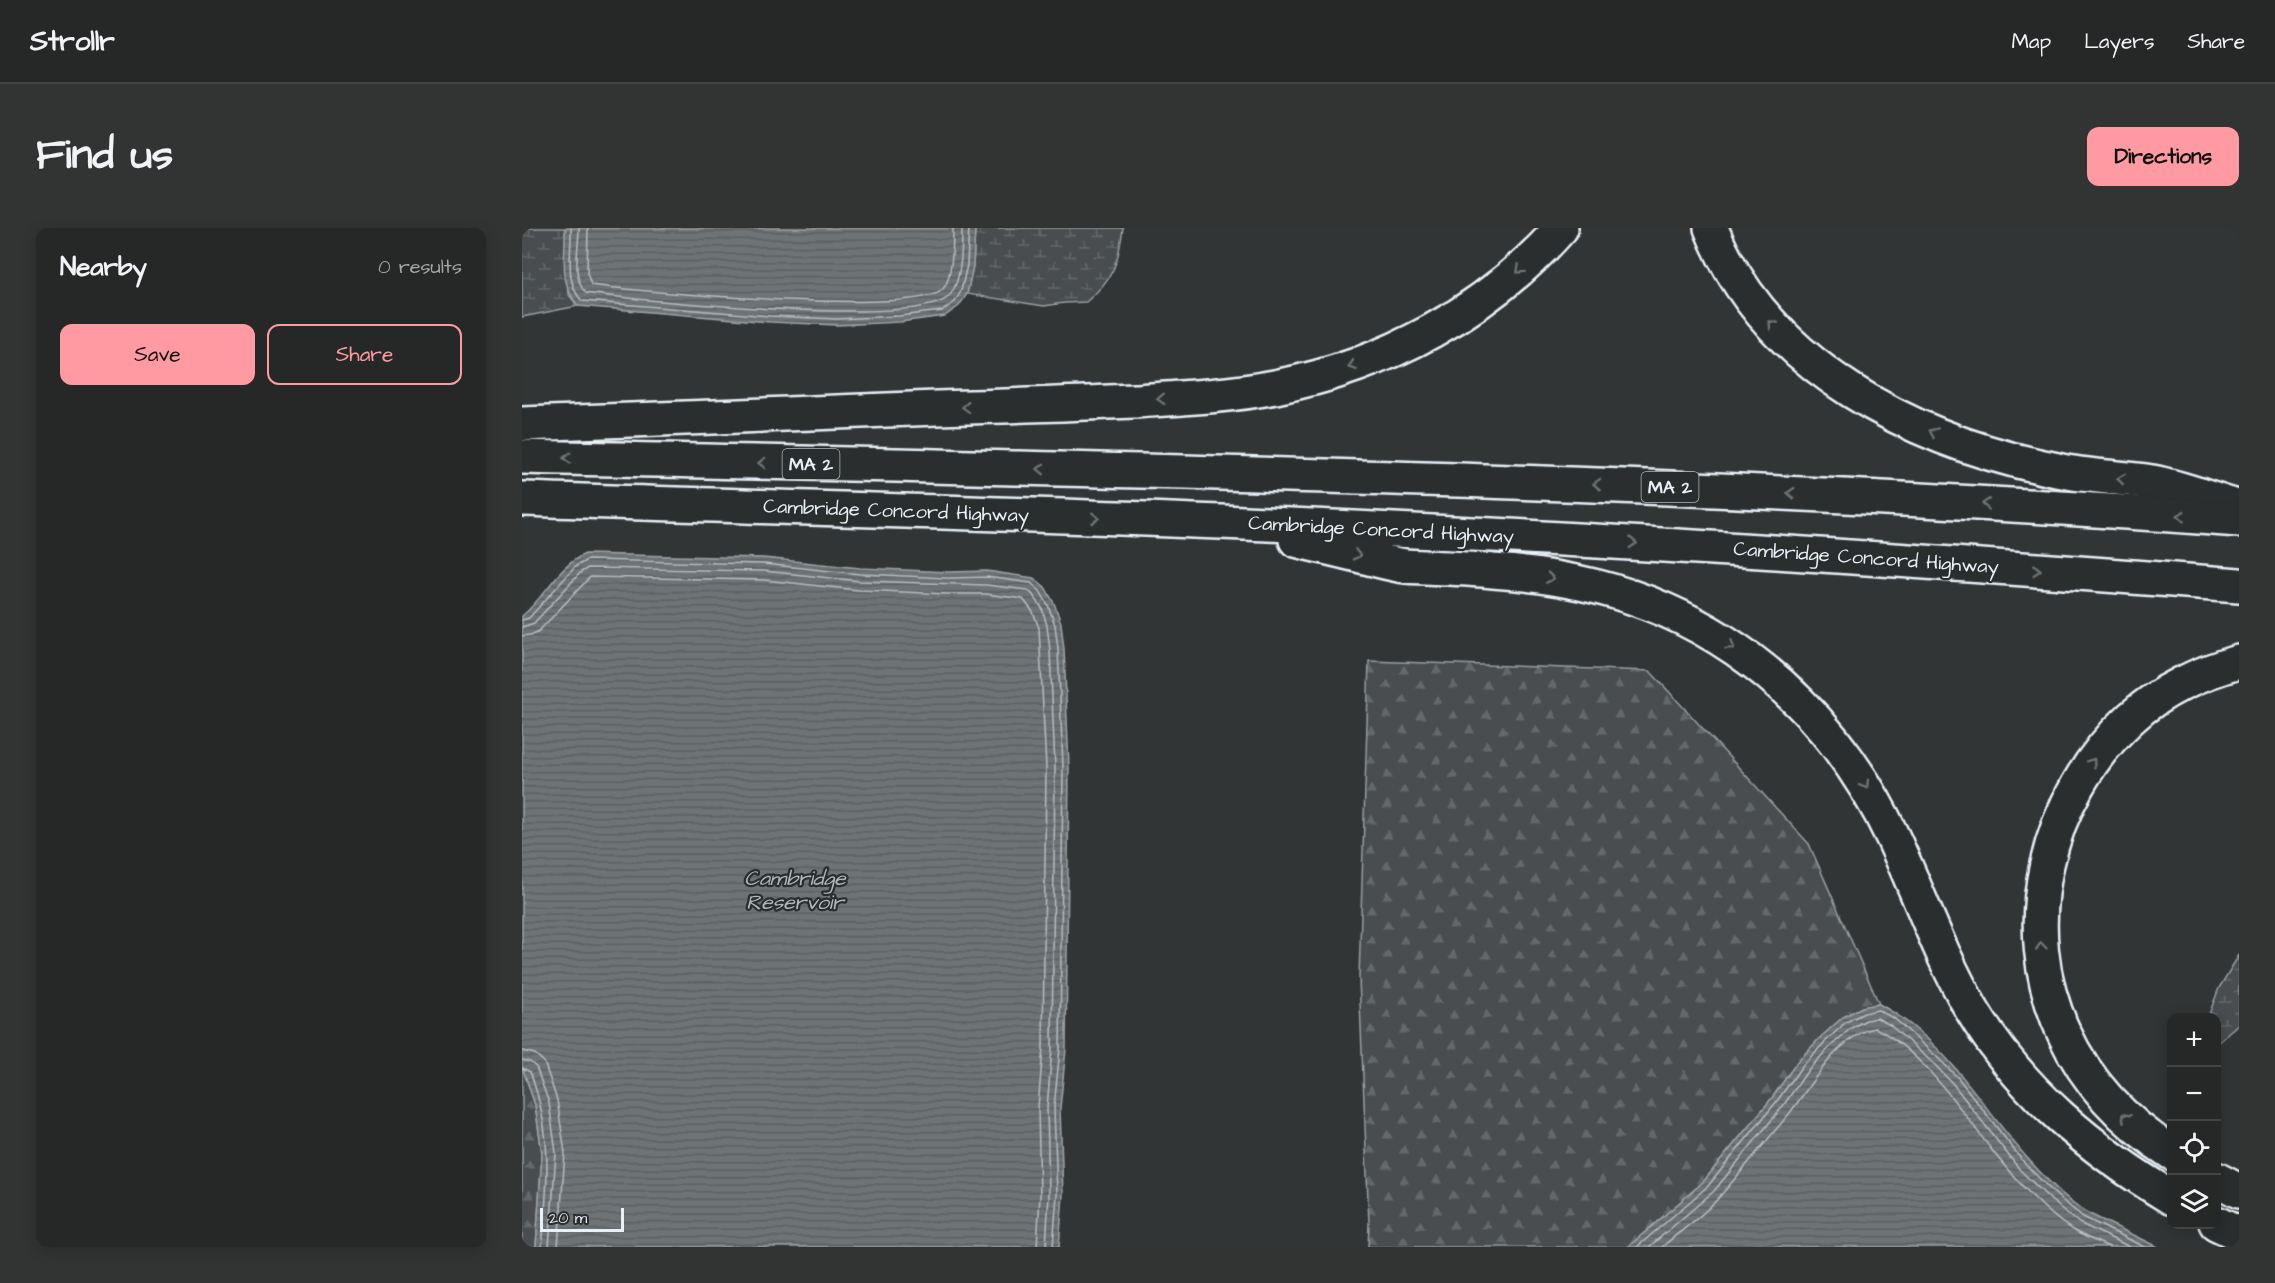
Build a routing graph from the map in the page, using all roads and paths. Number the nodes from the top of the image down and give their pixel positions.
1 (1561, 228) edge
2 (1711, 228) edge
3 (522, 424) edge
4 (522, 457) edge
5 (522, 499) edge
6 (764, 507) junction
7 (2239, 508) edge
8 (522, 518) edge
9 (2239, 520) edge
10 (1218, 522) junction
11 (2239, 585) edge
12 (2239, 662) edge
13 (2167, 1150) edge
14 (2221, 1181) edge
15 (2239, 1191) edge
16 (2167, 1195) edge
17 (2221, 1225) edge
18 (2239, 1234) edge

1 -> 3 highway
7 -> 2 highway
9 -> 4 highway, MA 2
5 - 6 highway, Cambridge Concord Highway / MA 2
6 - 8 highway
6 -> 10 highway, Cambridge Concord Highway / MA 2
10 -> 11 highway, Cambridge Concord Highway / MA 2
10 -> 16 highway
13 -> 12 highway
14 - 15 highway
17 - 18 highway

